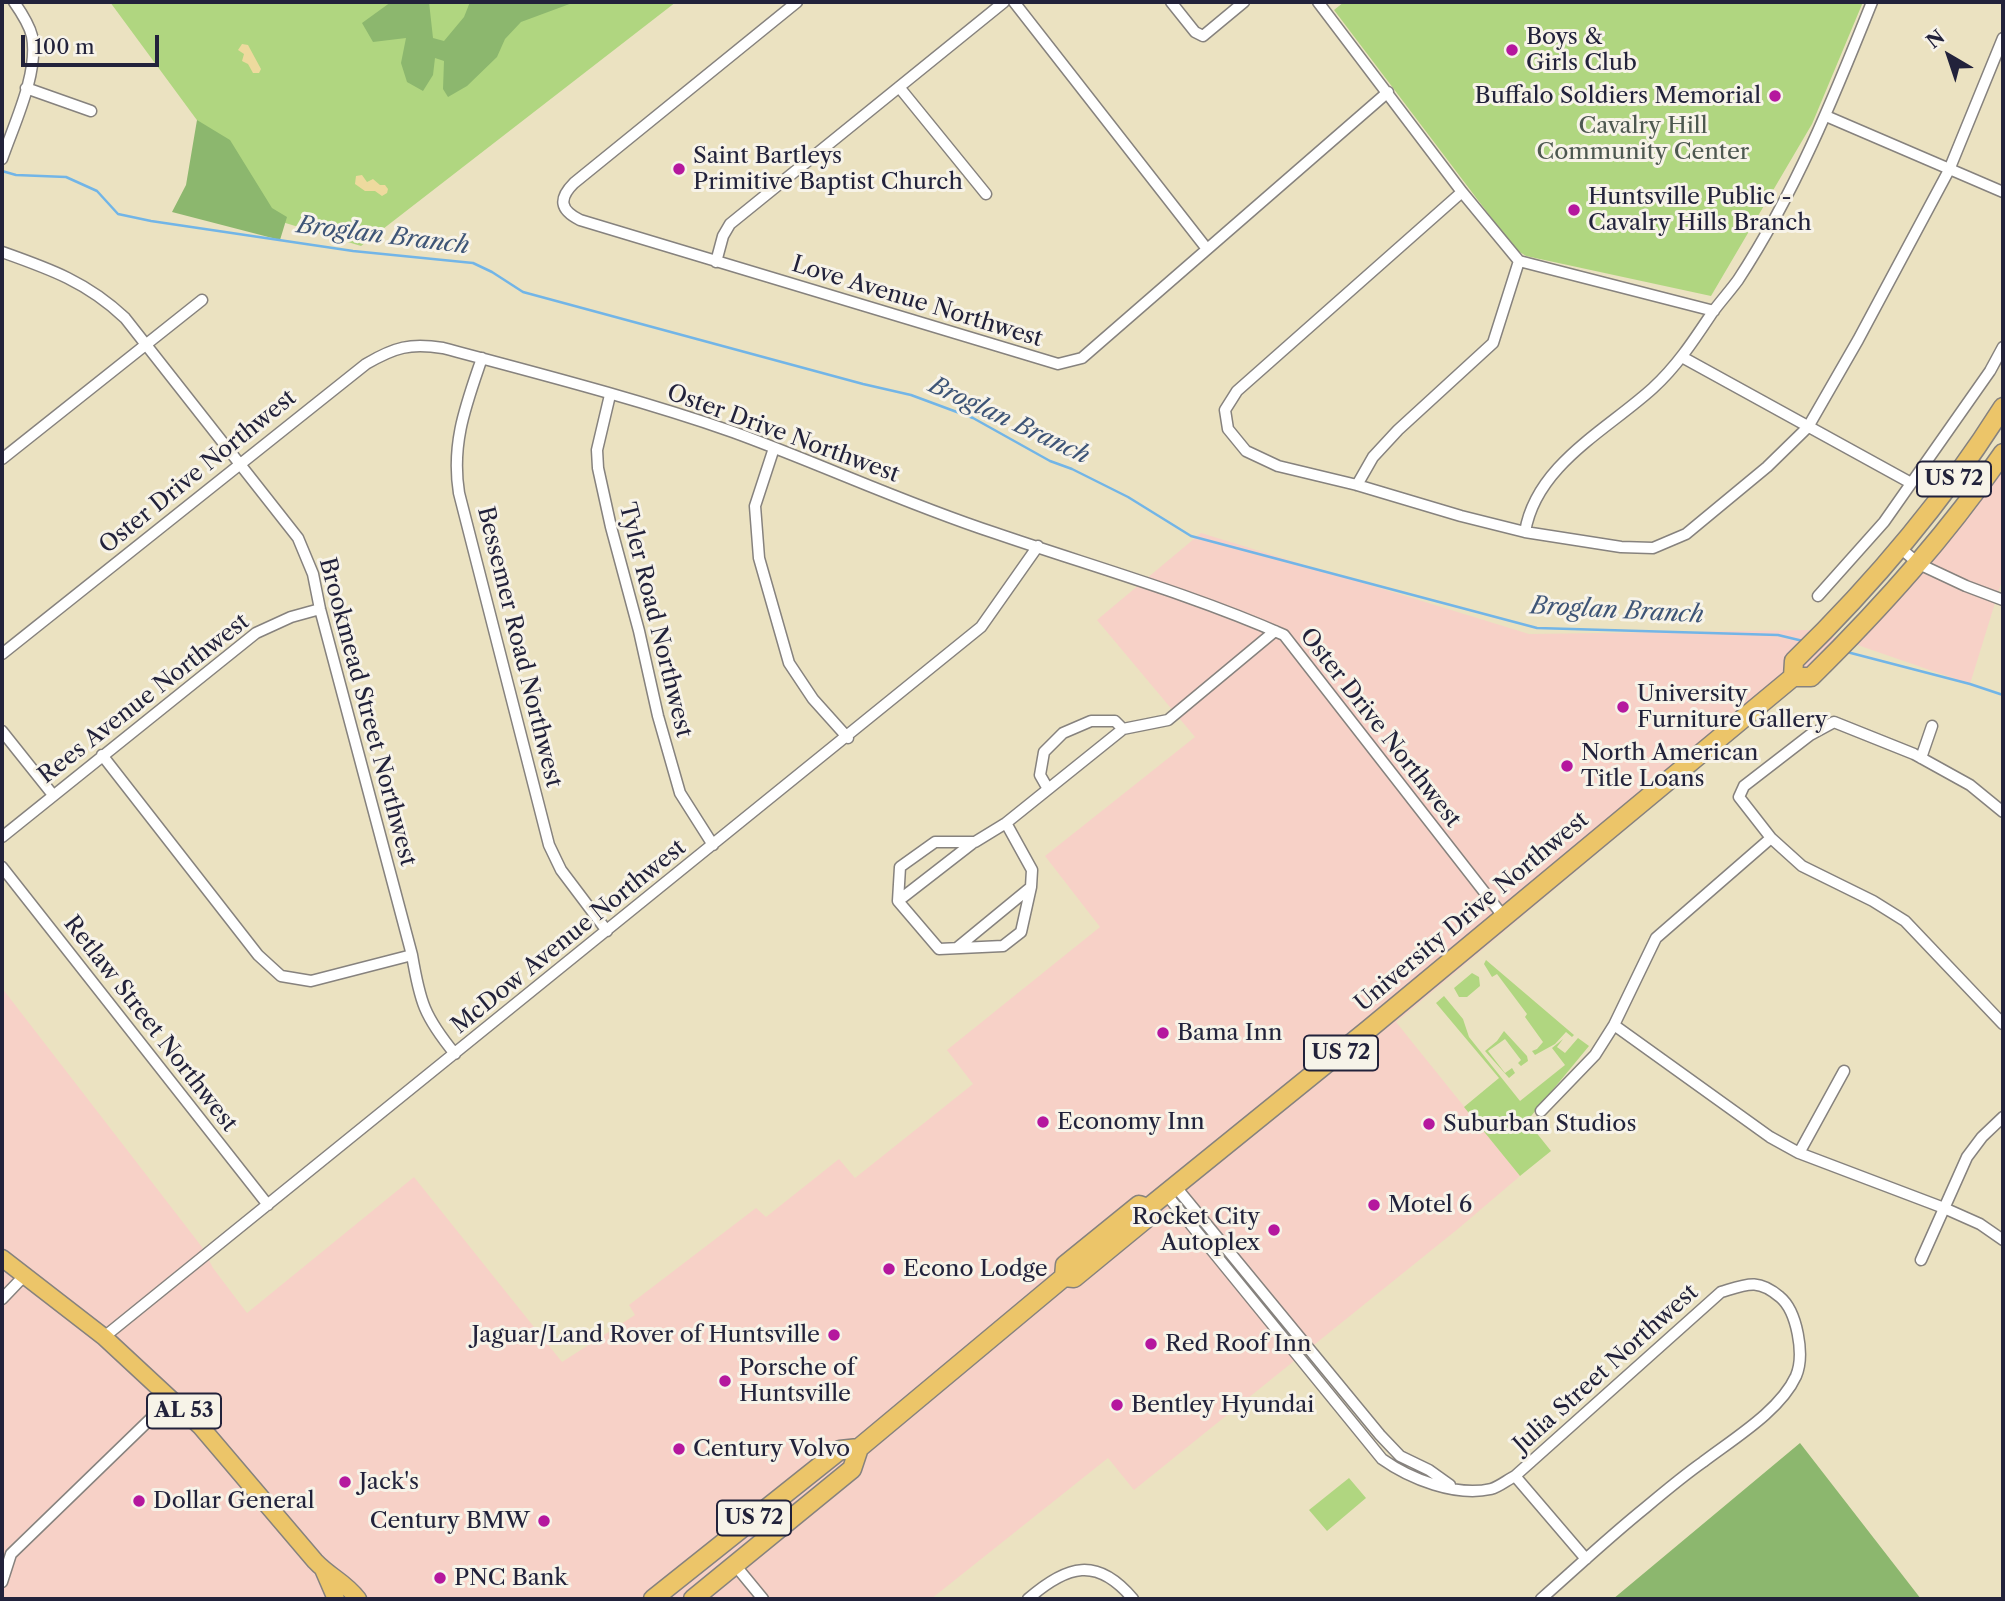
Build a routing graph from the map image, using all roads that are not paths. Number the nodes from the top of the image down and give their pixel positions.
1 (14, 2) edge
2 (797, 2) edge
3 (1004, 2) edge
4 (1014, 2) edge
5 (1171, 2) edge
6 (1244, 2) edge
7 (1318, 2) edge
8 (1872, 2) edge
9 (2003, 38) edge
10 (899, 87) junction
11 (26, 88) junction
12 (1388, 92) junction
13 (91, 111) dead end
14 (1826, 116) junction
15 (2, 159) edge
16 (1949, 170) junction
17 (1462, 192) junction
18 (2003, 192) edge
19 (986, 194) dead end
20 (1207, 249) junction
21 (2, 252) edge
22 (1519, 261) junction
23 (716, 262) junction
24 (202, 300) dead end
25 (1714, 311) junction
26 (146, 345) junction
27 (2003, 347) edge
28 (482, 358) junction
29 (1682, 358) junction
30 (610, 395) junction
31 (2003, 407) edge
32 (1808, 427) junction
33 (774, 447) junction
34 (2003, 453) edge
35 (2, 459) edge
36 (240, 463) junction
37 (1911, 483) junction
38 (1357, 485) junction
39 (1525, 531) junction
40 (1038, 546) junction
41 (1899, 547) junction
42 (1919, 564) junction
43 (1818, 596) dead end
44 (2003, 600) edge
45 (320, 609) junction
46 (1275, 631) junction
47 (2, 654) edge
48 (1793, 677) junction
49 (1932, 726) dead end
50 (1123, 729) junction
51 (2, 731) edge
52 (848, 737) junction
53 (103, 755) junction
54 (1921, 758) junction
55 (1048, 789) junction
56 (53, 795) junction
57 (2003, 812) edge
58 (1006, 823) junction
59 (2, 837) edge
60 (1771, 838) junction
61 (975, 842) junction
62 (713, 845) junction
63 (2, 867) edge
64 (1031, 887) junction
65 (898, 901) junction
66 (1503, 916) junction
67 (607, 931) junction
68 (958, 948) junction
69 (411, 955) junction
70 (2003, 1024) edge
71 (1614, 1025) junction
72 (455, 1054) junction
73 (1844, 1071) dead end
74 (1541, 1111) dead end
75 (2003, 1117) edge
76 (1799, 1153) junction
77 (1171, 1190) junction
78 (268, 1205) junction
79 (1944, 1208) junction
80 (2003, 1240) edge
81 (2, 1258) edge
82 (1921, 1261) dead end
83 (25, 1275) junction
84 (2, 1299) edge
85 (104, 1337) junction
86 (171, 1399) junction
87 (859, 1448) junction
88 (1515, 1476) junction
89 (1586, 1559) junction
90 (734, 1565) junction
91 (323, 1569) junction
92 (2, 1582) edge
93 (337, 1599) edge
94 (358, 1599) edge
95 (653, 1599) edge
96 (692, 1599) edge
97 (763, 1599) edge
98 (1028, 1599) edge
99 (1133, 1599) edge
100 (1541, 1599) edge

1 - 11 street
2 - 23 street, Love Avenue Northwest
3 - 10 street
4 - 20 street
5 - 6 street
7 - 12 street
8 - 14 street
9 - 16 street
10 - 19 street
10 - 23 street
11 - 13 street
11 - 15 street
12 - 17 street
12 - 20 street, Love Avenue Northwest
14 - 16 street
14 - 25 street
16 - 18 street
16 - 32 street
17 - 22 street
17 - 38 street
20 - 23 street, Love Avenue Northwest
21 - 26 street, Brookmead Street Northwest
22 - 25 street
22 - 38 street
24 - 26 street
25 - 29 street
26 - 35 street
26 - 36 street, Brookmead Street Northwest
27 - 37 street
28 - 30 street, Oster Drive Northwest
28 - 36 street, Oster Drive Northwest
28 - 67 street, Bessemer Road Northwest
29 - 32 street
29 - 39 street
30 - 33 street, Oster Drive Northwest
30 - 62 street, Tyler Road Northwest
31 - 41 highway, University Drive Northwest / US 72
32 - 37 street
32 - 39 street
33 - 40 street, Oster Drive Northwest
33 - 52 street
34 - 42 highway, University Drive Northwest / US 72
36 - 45 street, Brookmead Street Northwest
36 - 47 street, Oster Drive Northwest
37 - 43 street
38 - 39 street
40 - 46 street, Oster Drive Northwest
40 - 52 street, McDow Avenue Northwest
41 - 42 street
41 - 48 highway, University Drive Northwest / US 72
42 - 44 street
42 - 48 highway, University Drive Northwest / US 72
45 - 53 street, Rees Avenue Northwest
45 - 69 street, Brookmead Street Northwest
46 - 50 street
46 - 66 street, Oster Drive Northwest
48 - 66 highway, University Drive Northwest / US 72
49 - 54 street
50 - 55 street
50 - 55 street
51 - 56 street
52 - 62 street, McDow Avenue Northwest
53 - 56 street, Rees Avenue Northwest
53 - 69 street
54 - 57 street
54 - 60 street
55 - 58 street
56 - 59 street, Rees Avenue Northwest
58 - 61 street
58 - 64 street
60 - 70 street
60 - 71 street
61 - 65 street
61 - 65 street
62 - 67 street, McDow Avenue Northwest
63 - 78 street, Retlaw Street Northwest
64 - 68 street
64 - 68 street
65 - 68 street
66 - 77 highway, University Drive Northwest / US 72
67 - 72 street, McDow Avenue Northwest
69 - 72 street, Brookmead Street Northwest
71 - 74 street
71 - 76 street
72 - 78 street, McDow Avenue Northwest
73 - 76 street
75 - 79 street
76 - 79 street
77 - 87 highway, University Drive Northwest / US 72
77 - 88 street, Julia Street Northwest
78 - 85 street, McDow Avenue Northwest
79 - 80 street
79 - 82 street
81 - 83 main road, AL 53
83 - 84 street
83 - 85 main road, AL 53
85 - 86 main road, AL 53
86 - 91 main road, AL 53
86 - 92 street
87 - 90 highway, University Drive Northwest / US 72
87 - 95 highway, University Drive Northwest / US 72
88 - 89 street
88 - 89 street, Julia Street Northwest
89 - 100 street, Julia Street Northwest
90 - 96 highway, University Drive Northwest / US 72
90 - 97 street
91 - 93 main road, AL 53
91 - 94 main road, AL 53
98 - 99 street

